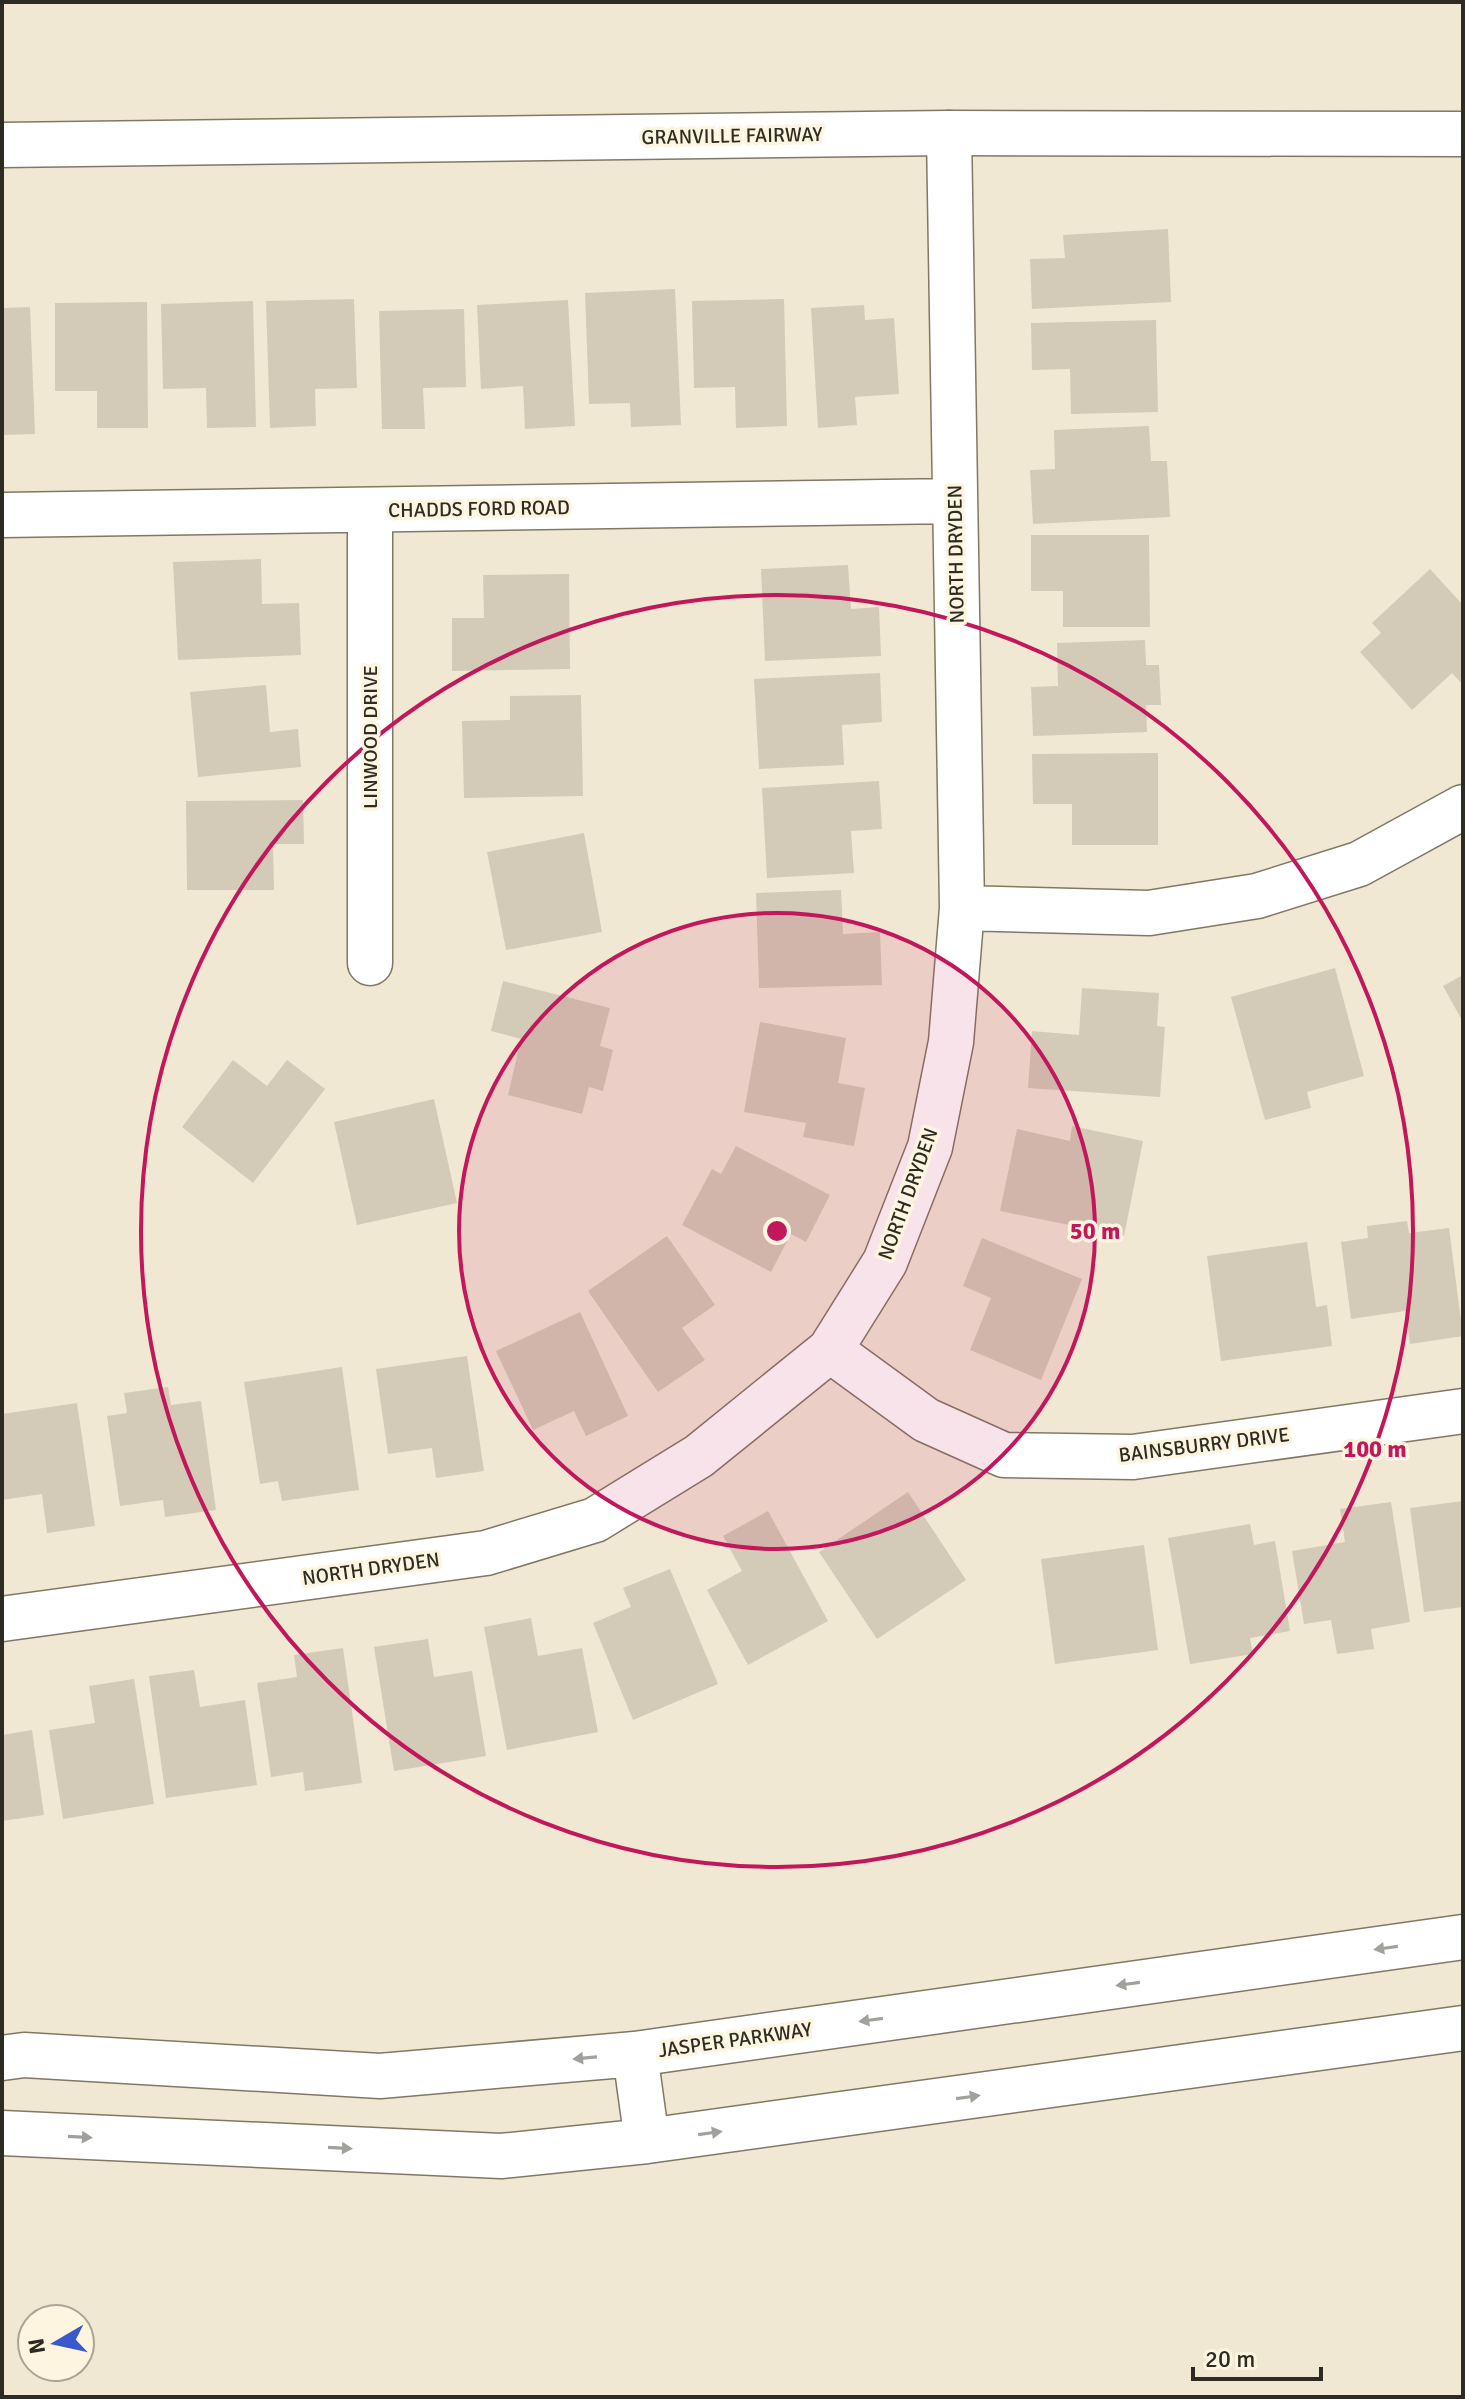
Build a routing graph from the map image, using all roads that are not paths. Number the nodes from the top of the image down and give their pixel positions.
1 (949, 133) junction
2 (1463, 134) edge
3 (2, 145) edge
4 (955, 501) junction
5 (370, 510) junction
6 (2, 515) edge
7 (1463, 807) edge
8 (962, 908) junction
9 (370, 963) dead end
10 (830, 1350) junction
11 (1463, 1411) edge
12 (2, 1619) edge
13 (1463, 1937) edge
14 (1463, 2028) edge
15 (635, 2054) junction
16 (2, 2058) edge
17 (2, 2133) edge
18 (647, 2141) junction

1 - 2 street, GRANVILLE FAIRWAY
1 - 3 street, GRANVILLE FAIRWAY
1 - 4 street, NORTH DRYDEN
4 - 5 street, CHADDS FORD ROAD
4 - 8 street, NORTH DRYDEN
5 - 6 street, CHADDS FORD ROAD
5 - 9 street, LINWOOD DRIVE
7 - 8 street
8 - 10 street, NORTH DRYDEN
10 - 11 street, BAINSBURRY DRIVE
10 - 12 street, NORTH DRYDEN
13 -> 15 street, JASPER PARKWAY
18 -> 14 street
15 -> 16 street, JASPER PARKWAY
15 - 18 street
17 -> 18 street

